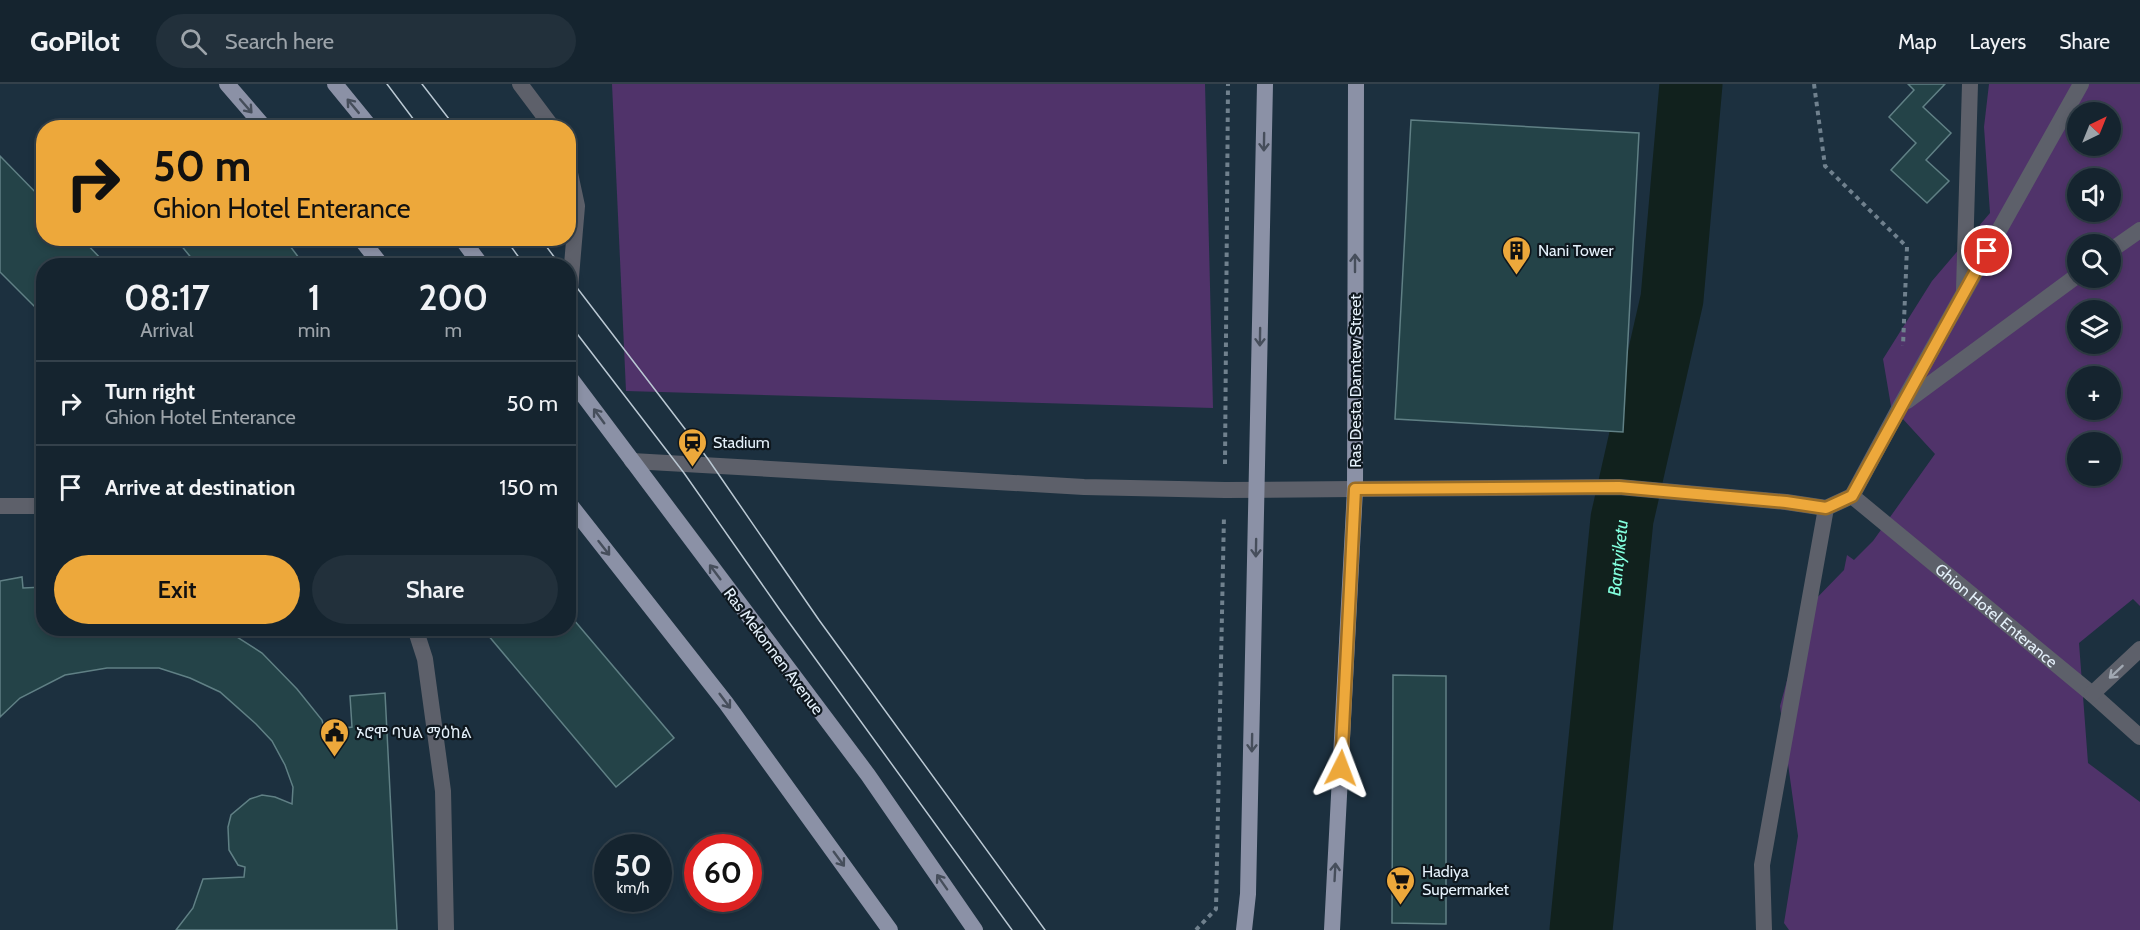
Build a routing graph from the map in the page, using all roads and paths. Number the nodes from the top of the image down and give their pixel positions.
1 (227, 84) edge
2 (334, 84) edge
3 (520, 84) edge
4 (1228, 84) edge
5 (1265, 84) edge
6 (1356, 84) edge
7 (1814, 84) edge
8 (1970, 84) edge
9 (2081, 84) edge
10 (258, 120) edge
11 (364, 120) edge
12 (547, 120) edge
13 (576, 198) edge
14 (576, 227) edge
15 (2140, 230) edge
16 (2121, 243) edge
17 (366, 246) edge
18 (376, 258) edge
19 (2067, 283) edge
20 (1964, 293) junction
21 (1903, 349) dead end
22 (576, 386) edge
23 (1901, 405) junction
24 (632, 461) junction
25 (1257, 489) junction
26 (1355, 489) junction
27 (1225, 490) junction
28 (1852, 496) junction
29 (0, 506) edge
30 (36, 506) edge
31 (1826, 508) junction
32 (576, 512) edge
33 (418, 636) edge
34 (2140, 649) edge
35 (2092, 694) junction
36 (2140, 737) edge
37 (446, 930) edge
38 (890, 930) edge
39 (975, 930) edge
40 (1196, 930) edge
41 (1244, 930) edge
42 (1332, 930) edge
43 (1764, 930) edge

1 -> 10 main road
11 -> 2 main road
3 - 12 street
4 - 27 path
5 -> 25 main road
26 -> 6 main road, Ras Desta Damtew Street
7 - 21 path
8 - 20 street
9 - 20 street
13 - 14 street
15 - 16 street
17 - 18 main road
19 - 23 street
20 - 23 street
24 -> 22 main road, Ras Mekonnen Avenue
23 - 28 street
24 - 27 street
39 -> 24 main road, Ras Mekonnen Avenue
25 - 26 street
25 - 27 street
25 -> 41 main road
26 - 31 street
42 -> 26 main road, Ras Desta Damtew Street
27 - 40 path
28 - 31 street
28 - 35 street, Ghion Hotel Enterance
29 - 30 street
31 - 43 street
32 -> 38 main road
33 - 37 street
34 -> 35 street
35 - 36 street, Ghion Hotel Enterance

